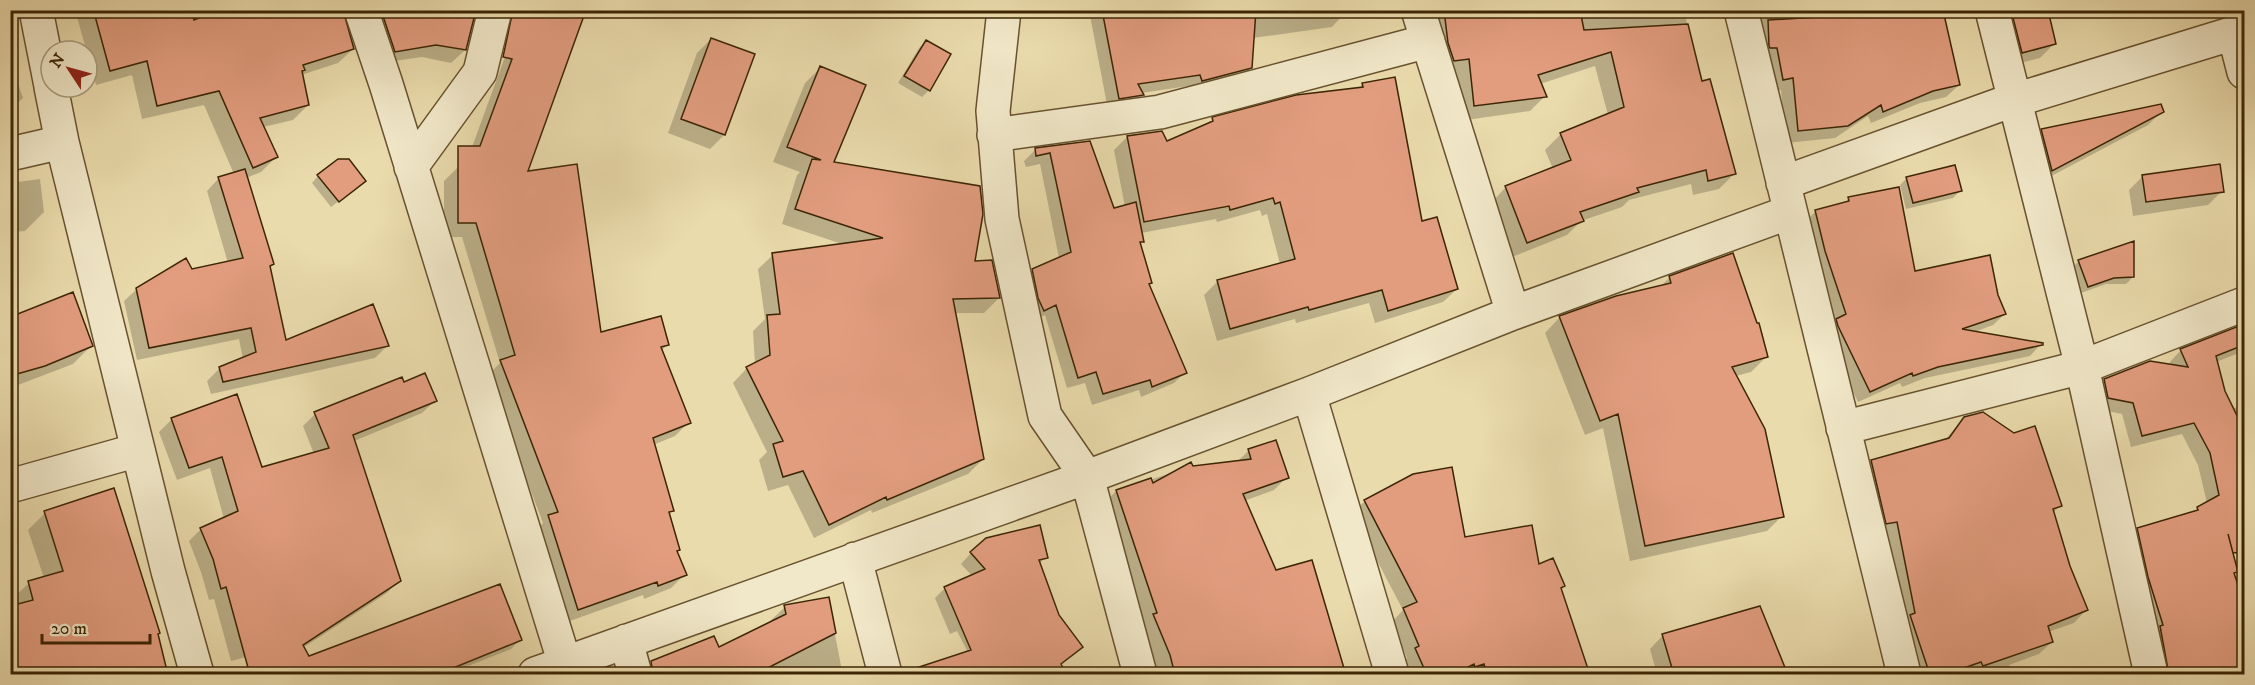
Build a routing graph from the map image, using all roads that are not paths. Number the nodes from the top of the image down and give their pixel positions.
1 (36, 10) edge
2 (361, 10) edge
3 (495, 10) edge
4 (1004, 10) edge
5 (1418, 10) edge
6 (1741, 10) edge
7 (1992, 10) edge
8 (42, 39) edge
9 (1428, 41) junction
10 (2244, 72) edge
11 (54, 99) edge
12 (2015, 100) junction
13 (994, 135) junction
14 (62, 142) junction
15 (10, 154) edge
16 (411, 166) junction
17 (1786, 197) junction
18 (2244, 304) edge
19 (1513, 314) junction
20 (2082, 367) junction
21 (1309, 394) junction
22 (1844, 428) junction
23 (138, 450) junction
24 (1087, 477) junction
25 (10, 486) edge
26 (855, 559) junction
27 (626, 641) junction
28 (565, 664) junction
29 (196, 675) edge
30 (535, 675) edge
31 (635, 675) edge
32 (885, 675) edge
33 (1140, 675) edge
34 (1392, 675) edge
35 (1904, 675) edge
36 (2151, 675) edge

1 - 8 street
2 - 16 street
3 - 16 street
4 - 13 street
5 - 9 street
6 - 17 street
7 - 12 street
9 - 13 street
9 - 19 street
10 - 12 street
11 - 14 street
12 - 17 street
12 - 20 street
13 - 24 street
14 - 15 street
14 - 23 street
16 - 28 street
17 - 19 street
17 - 22 street
18 - 20 street
19 - 21 street
20 - 22 street
20 - 36 street
21 - 24 street
21 - 34 street
22 - 35 street
23 - 25 street
23 - 29 street
24 - 26 street
24 - 33 street
26 - 27 street
26 - 32 street
27 - 28 street
27 - 31 street
28 - 30 street

